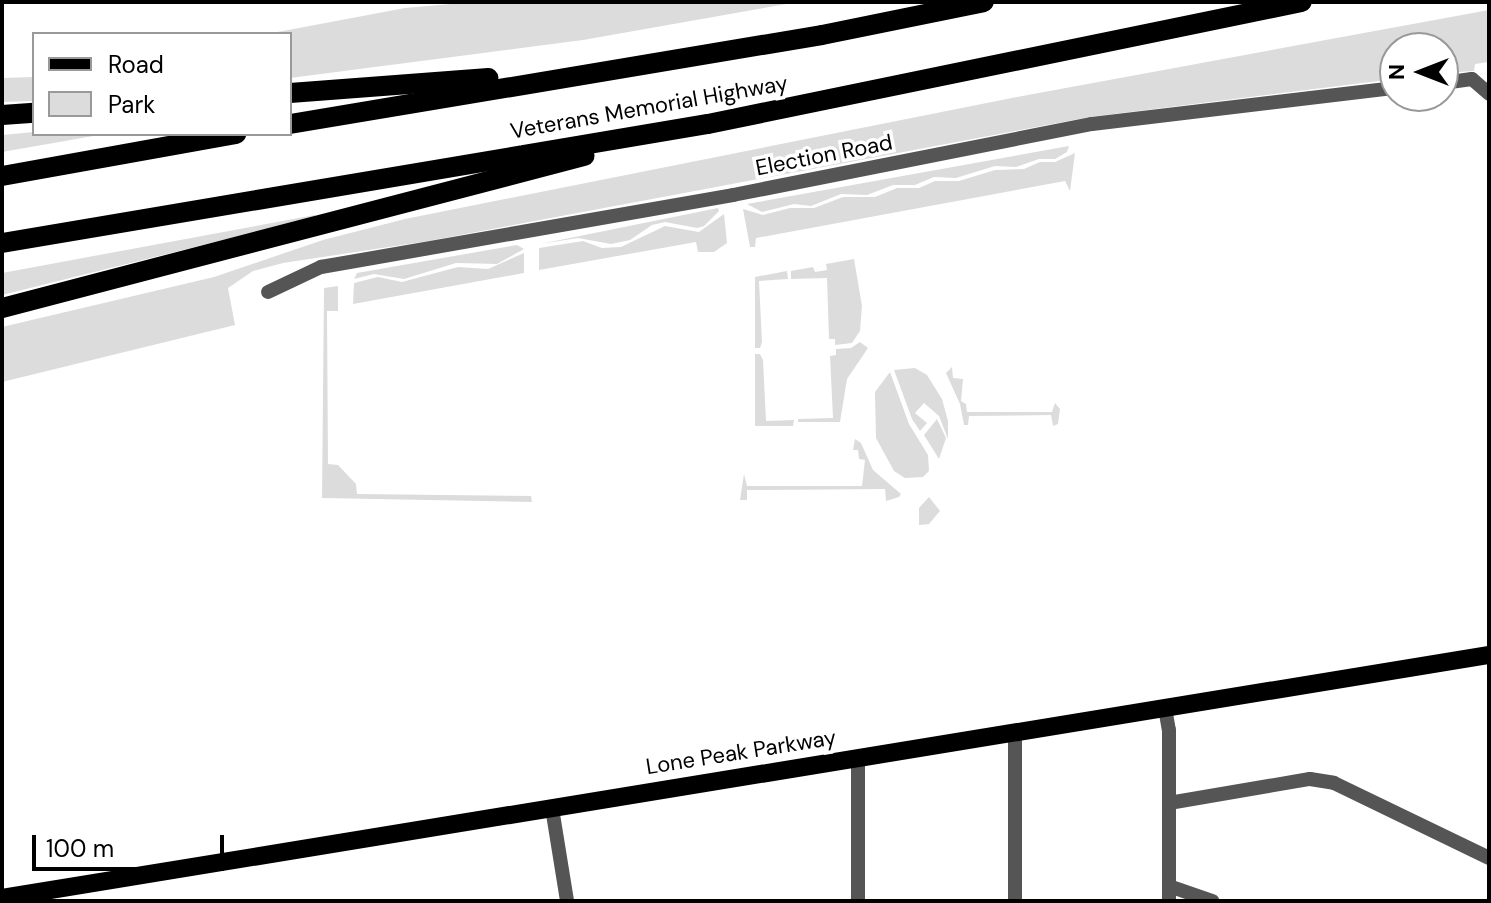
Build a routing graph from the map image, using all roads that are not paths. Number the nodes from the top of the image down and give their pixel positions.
1 (984, 2) edge
2 (1302, 2) edge
3 (603, 69) junction
4 (1459, 81) edge
5 (1379, 90) edge
6 (292, 93) edge
7 (1489, 94) edge
8 (32, 113) edge
9 (2, 115) edge
10 (292, 124) edge
11 (708, 124) junction
12 (225, 136) edge
13 (2, 176) edge
14 (2, 243) edge
15 (268, 292) dead end
16 (2, 308) edge
17 (1489, 655) edge
18 (1165, 708) junction
19 (1015, 732) junction
20 (858, 757) junction
21 (1169, 803) junction
22 (552, 808) junction
23 (1489, 858) edge
24 (1169, 893) edge
25 (2, 898) edge
26 (567, 901) edge
27 (858, 901) edge
28 (1015, 901) edge
29 (1212, 901) edge

1 - 3 highway, Veterans Memorial Highway
2 - 11 highway, Veterans Memorial Highway
3 - 6 highway
3 - 10 highway, Veterans Memorial Highway
4 - 7 street
5 - 15 street, Election Road
8 - 9 highway
11 - 14 highway, Veterans Memorial Highway
11 - 16 highway
12 - 13 highway
17 - 18 main road, Lone Peak Parkway
18 - 19 main road, Lone Peak Parkway
18 - 21 street
19 - 20 main road, Lone Peak Parkway
19 - 28 street
20 - 22 main road, Lone Peak Parkway
20 - 27 street
21 - 23 street
21 - 24 street
22 - 25 main road, Lone Peak Parkway
22 - 26 street
24 - 29 street

